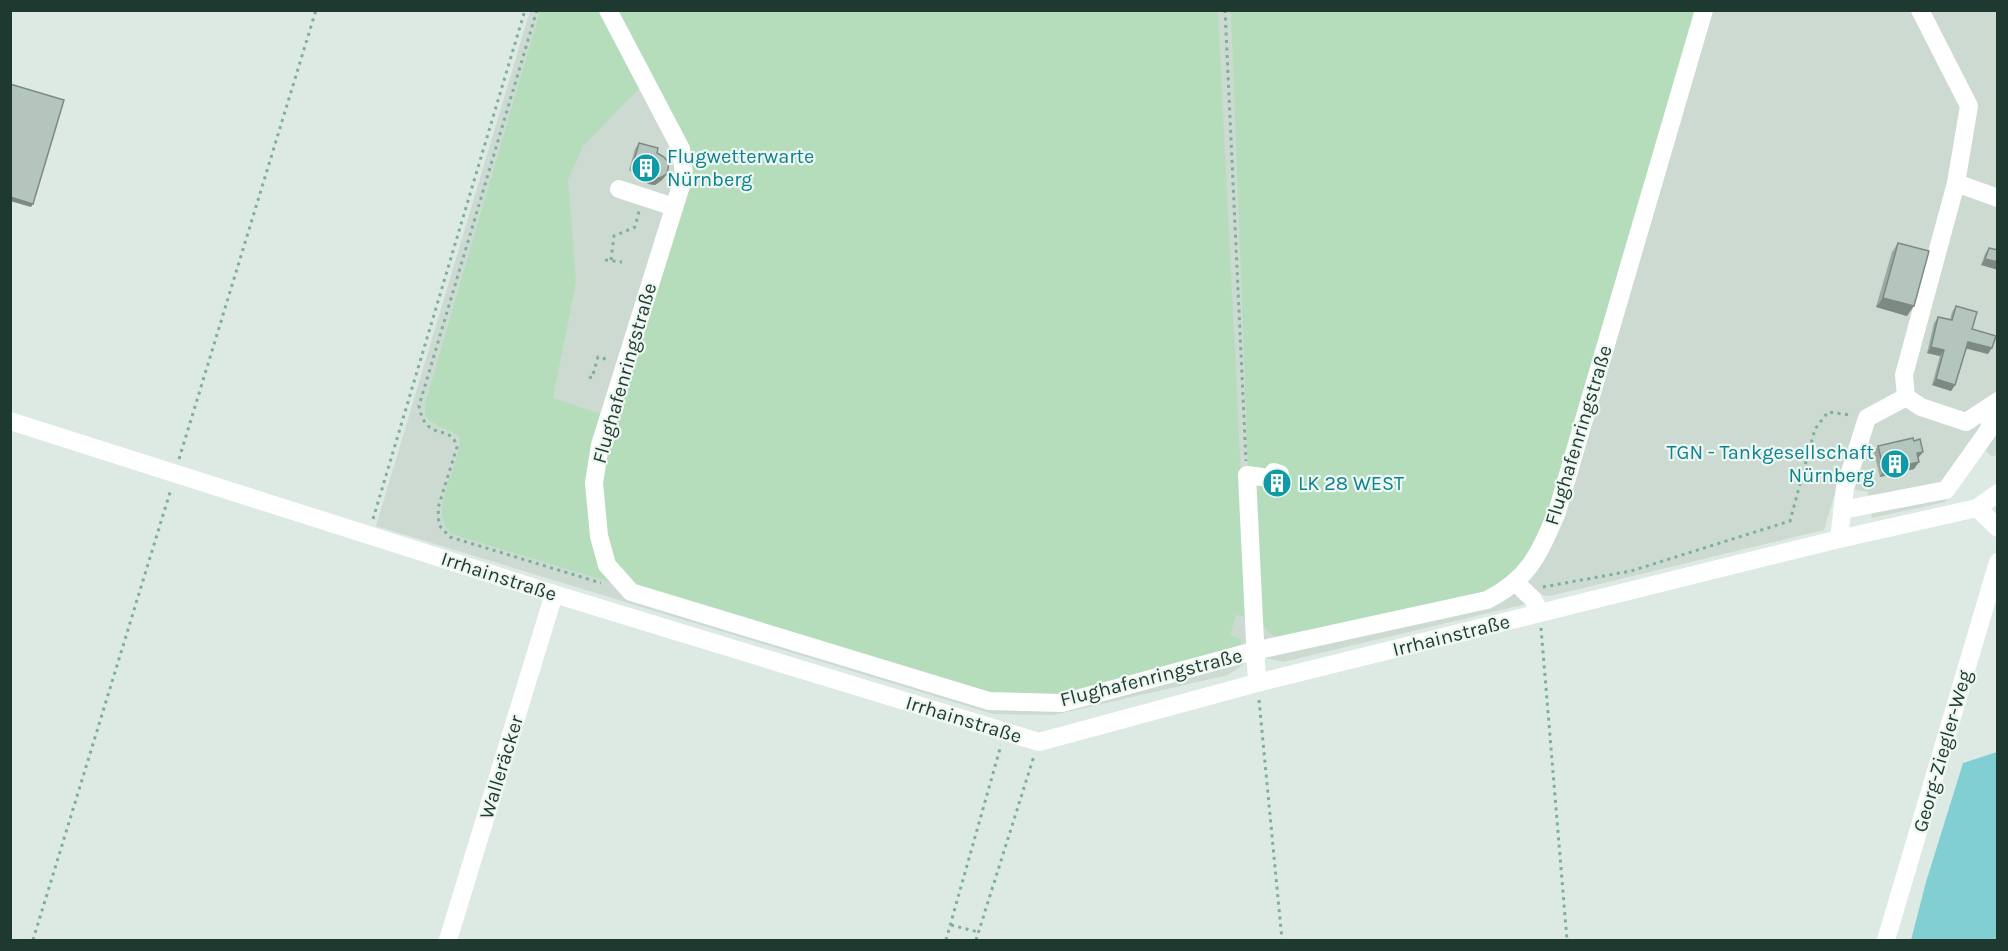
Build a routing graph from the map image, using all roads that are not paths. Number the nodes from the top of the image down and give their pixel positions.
1 (608, 10) edge
2 (1704, 10) edge
3 (1920, 10) edge
4 (1956, 183) junction
5 (619, 189) dead end
6 (1998, 198) edge
7 (674, 207) junction
8 (1906, 397) junction
9 (1998, 402) edge
10 (10, 421) edge
11 (1966, 422) junction
12 (1993, 429) edge
13 (1280, 474) dead end
14 (1998, 493) edge
15 (1977, 508) junction
16 (1842, 510) junction
17 (1998, 528) edge
18 (1839, 539) junction
19 (1998, 562) edge
20 (1520, 587) junction
21 (554, 594) junction
22 (1540, 613) junction
23 (1254, 651) junction
24 (1257, 683) junction
25 (448, 940) edge
26 (1886, 940) edge

1 - 7 street, Flughafenringstraße
2 - 20 street, Flughafenringstraße
3 - 4 street
4 - 6 street
4 - 8 street
5 - 7 street
7 - 23 street, Flughafenringstraße
8 - 11 street
8 - 16 street
9 - 11 street
9 - 12 street
10 - 21 street, Irrhainstraße
11 - 12 street
12 - 16 street
13 - 23 street
14 - 15 street, Irrhainstraße
15 - 17 street
15 - 18 street, Irrhainstraße
16 - 18 street
18 - 22 street, Irrhainstraße
19 - 26 street, Georg-Ziegler-Weg
20 - 22 street
20 - 23 street, Flughafenringstraße
21 - 24 street, Irrhainstraße
21 - 25 street, Walleräcker
22 - 24 street, Irrhainstraße
23 - 24 street

